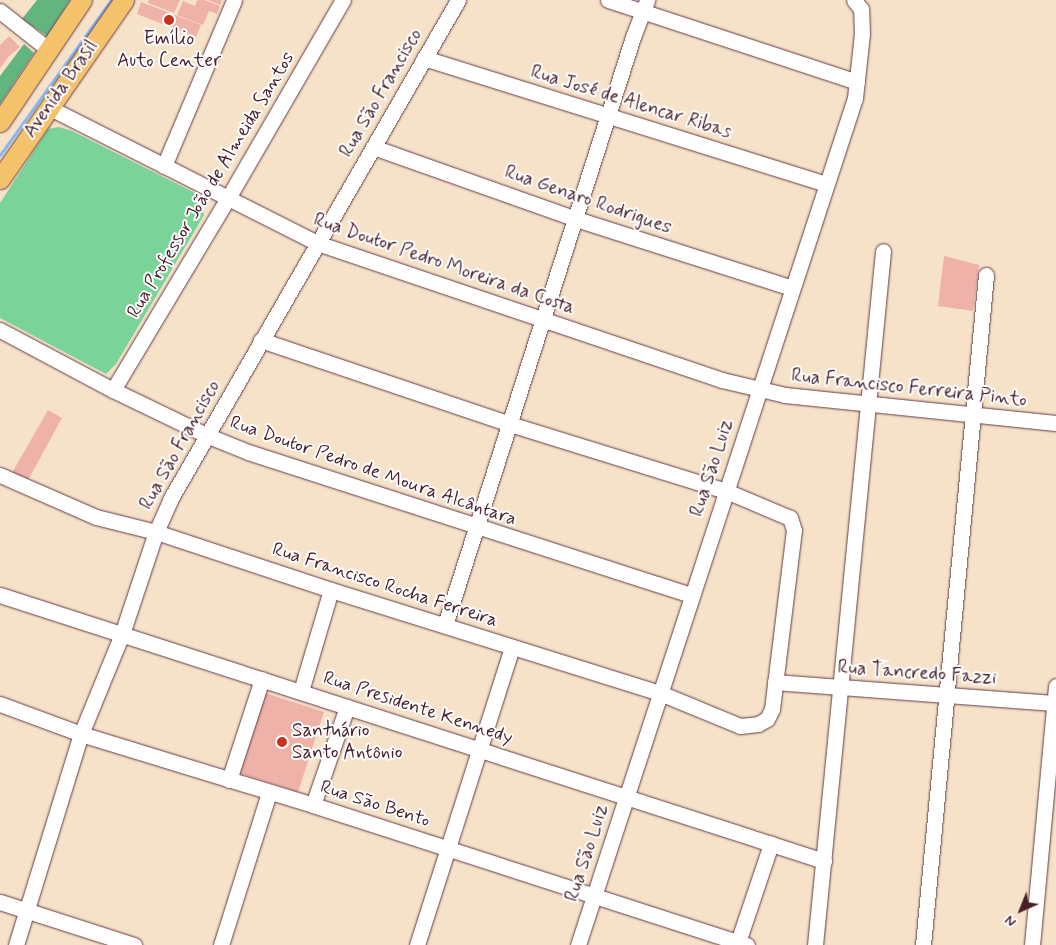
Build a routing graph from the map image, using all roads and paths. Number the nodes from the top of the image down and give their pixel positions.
1 (82, 0) edge
2 (124, 0) edge
3 (234, 0) edge
4 (343, 0) edge
5 (458, 0) edge
6 (608, 0) edge
7 (855, 0) edge
8 (645, 6) edge
9 (0, 11) edge
10 (48, 49) junction
11 (424, 58) junction
12 (856, 82) junction
13 (48, 107) junction
14 (608, 116) junction
15 (0, 122) edge
16 (373, 147) junction
17 (164, 166) junction
18 (0, 179) edge
19 (826, 184) junction
20 (228, 198) junction
21 (576, 219) junction
22 (318, 243) junction
23 (883, 251) dead end
24 (986, 275) dead end
25 (792, 288) junction
26 (544, 320) junction
27 (0, 330) edge
28 (261, 340) junction
29 (758, 388) junction
30 (113, 390) junction
31 (868, 404) junction
32 (973, 416) junction
33 (1056, 423) edge
34 (510, 424) junction
35 (206, 435) junction
36 (0, 476) edge
37 (726, 491) junction
38 (476, 527) junction
39 (156, 532) junction
40 (331, 590) junction
41 (0, 595) edge
42 (692, 595) junction
43 (445, 625) junction
44 (122, 634) junction
45 (512, 647) junction
46 (262, 679) junction
47 (776, 682) junction
48 (1056, 686) edge
49 (841, 688) junction
50 (300, 691) junction
51 (660, 693) junction
52 (946, 695) junction
53 (1055, 703) edge
54 (0, 704) edge
55 (347, 707) junction
56 (82, 734) junction
57 (480, 748) junction
58 (229, 780) junction
59 (269, 793) junction
60 (626, 796) junction
61 (313, 805) junction
62 (771, 844) junction
63 (448, 849) junction
64 (824, 861) junction
65 (594, 896) junction
66 (0, 902) edge
67 (26, 911) junction
68 (740, 944) edge
69 (16, 945) edge
70 (134, 945) edge
71 (221, 945) edge
72 (417, 945) edge
73 (578, 945) edge
74 (815, 945) edge
75 (923, 945) edge
76 (1032, 945) edge

1 - 10 main road, Avenida Brasil
2 - 13 main road, Avenida Brasil
3 - 17 street
4 - 20 street, Rua Professor João de Almeida Santos
5 - 11 street, Rua São Francisco
6 - 8 street
7 - 12 street, Rua São Luiz
8 - 12 street
8 - 14 street
9 - 10 street
10 - 15 main road, Avenida Brasil
11 - 14 street, Rua José de Alencar Ribas
11 - 16 street, Rua São Francisco
12 - 19 street, Rua São Luiz
13 - 17 street, Rua Doutor Pedro Moreira da Costa
13 - 18 main road, Avenida Brasil
14 - 19 street, Rua José de Alencar Ribas
14 - 21 street
16 - 21 street, Rua Genaro Rodrigues
16 - 22 street, Rua São Francisco
17 - 20 street, Rua Doutor Pedro Moreira da Costa
19 - 25 street, Rua São Luiz
20 - 22 street, Rua Doutor Pedro Moreira da Costa
20 - 30 street, Rua Professor João de Almeida Santos
21 - 25 street, Rua Genaro Rodrigues
21 - 26 street
22 - 26 street, Rua Doutor Pedro Moreira da Costa
22 - 28 street, Rua São Francisco
23 - 31 street
24 - 32 street
25 - 29 street, Rua São Luiz
26 - 29 street, Rua Doutor Pedro Moreira da Costa
26 - 34 street
27 - 30 street, Rua Doutor Pedro de Moura Alcântara
28 - 34 street
28 - 35 street, Rua São Francisco
29 - 31 street, Rua Francisco Ferreira Pinto
29 - 37 street, Rua São Luiz
30 - 35 street, Rua Doutor Pedro de Moura Alcântara
31 - 32 street, Rua Francisco Ferreira Pinto
31 - 49 street
32 - 33 street, Rua Francisco Ferreira Pinto
32 - 52 street
34 - 37 street
34 - 38 street
35 - 38 street, Rua Doutor Pedro de Moura Alcântara
35 - 39 street, Rua São Francisco
36 - 39 street, Rua Francisco Rocha Ferreira
37 - 42 street, Rua São Luiz
37 - 47 street
38 - 42 street, Rua Doutor Pedro de Moura Alcântara
38 - 43 street
39 - 40 street, Rua Francisco Rocha Ferreira
39 - 44 street, Rua São Francisco
40 - 43 street, Rua Francisco Rocha Ferreira
40 - 50 street
41 - 44 street, Rua Presidente Kennedy
42 - 51 street, Rua São Luiz
43 - 45 street, Rua Francisco Rocha Ferreira
44 - 46 street, Rua Presidente Kennedy
44 - 56 street, Rua São Francisco
45 - 51 street, Rua Francisco Rocha Ferreira
45 - 57 street
46 - 50 street, Rua Presidente Kennedy
46 - 58 street
47 - 49 street, Rua Tancredo Fazzi
47 - 51 street, Rua Francisco Rocha Ferreira
48 - 53 street
49 - 52 street, Rua Tancredo Fazzi
49 - 64 street
50 - 55 street, Rua Presidente Kennedy
51 - 60 street, Rua São Luiz
52 - 53 street, Rua Tancredo Fazzi
52 - 75 street
53 - 76 street
54 - 56 street, Rua São Bento
55 - 57 street, Rua Presidente Kennedy
55 - 61 street
56 - 58 street, Rua São Bento
56 - 67 street, Rua São Francisco
57 - 60 street, Rua Presidente Kennedy
57 - 63 street
58 - 59 street, Rua São Bento
59 - 61 street, Rua São Bento
59 - 71 street
60 - 62 street, Rua Presidente Kennedy
60 - 65 street, Rua São Luiz
61 - 63 street, Rua São Bento
62 - 64 street, Rua Presidente Kennedy
62 - 68 street
63 - 65 street, Rua São Bento
63 - 72 street
64 - 74 street
65 - 68 street, Rua São Bento
65 - 73 street, Rua São Luiz
66 - 67 street
67 - 69 street, Rua São Francisco
67 - 70 street

